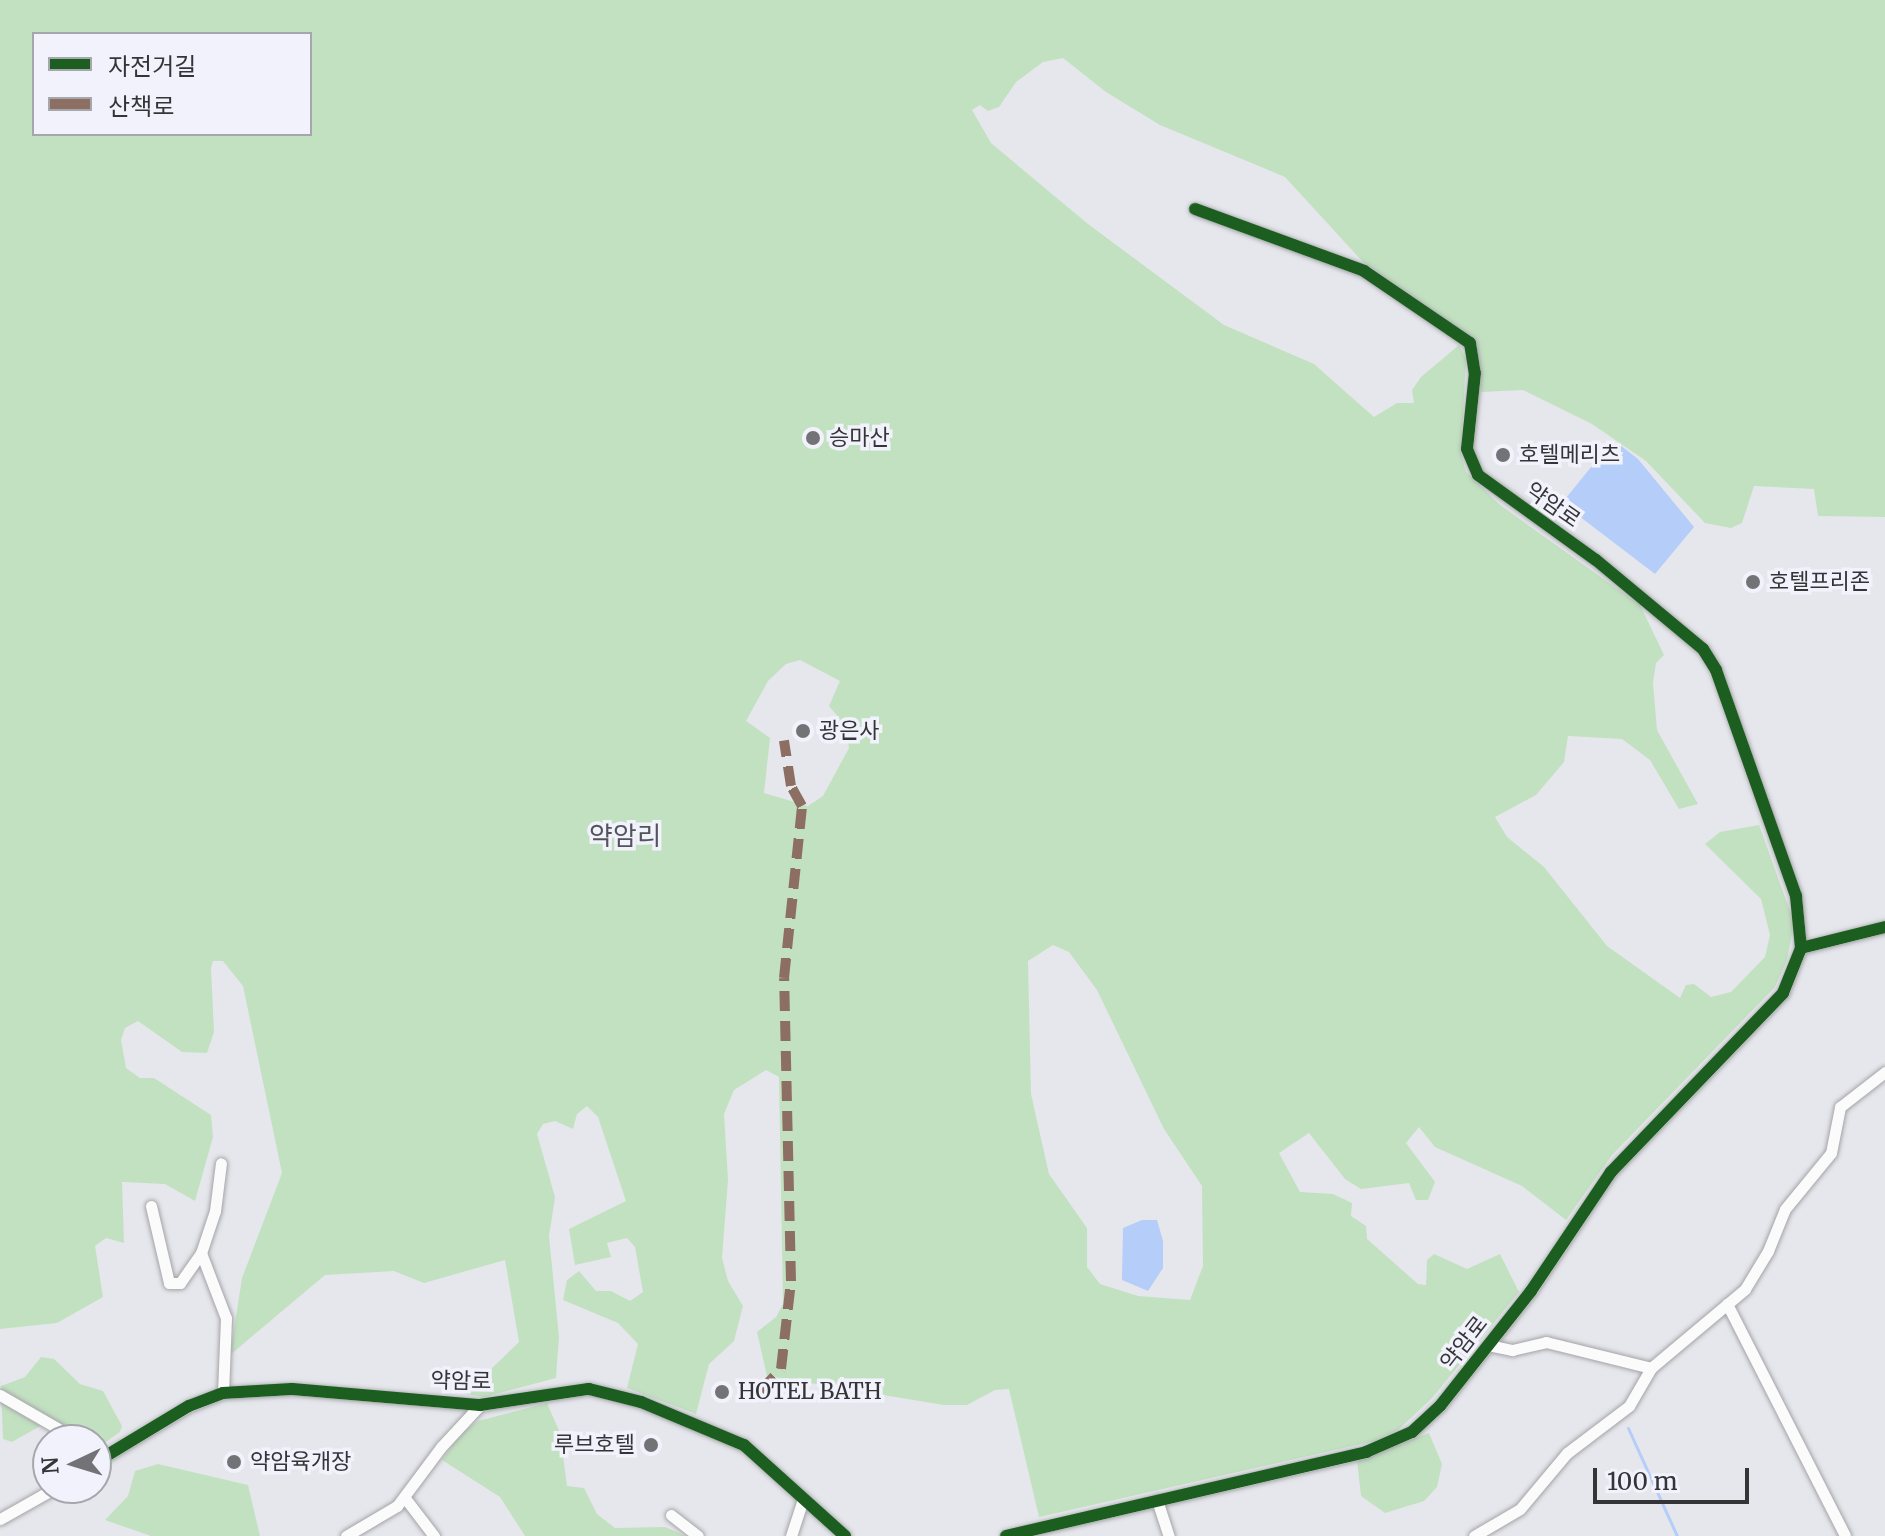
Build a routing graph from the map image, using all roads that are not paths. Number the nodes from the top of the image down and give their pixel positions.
1 (1195, 209) dead end
2 (1885, 927) edge
3 (1801, 948) junction
4 (1885, 1072) edge
5 (221, 1163) dead end
6 (151, 1206) dead end
7 (201, 1253) junction
8 (1727, 1304) junction
9 (1488, 1345) junction
10 (1651, 1368) junction
11 (223, 1393) junction
12 (0, 1395) edge
13 (480, 1405) junction
14 (50, 1424) edge
15 (112, 1450) edge
16 (405, 1498) junction
17 (803, 1498) junction
18 (1157, 1500) junction
19 (32, 1501) edge
20 (671, 1515) dead end
21 (0, 1519) edge
22 (346, 1536) edge
23 (434, 1536) edge
24 (698, 1536) edge
25 (791, 1536) edge
26 (845, 1536) edge
27 (1006, 1536) edge
28 (1169, 1536) edge
29 (1474, 1536) edge
30 (1845, 1536) edge

1 - 3 street, 약암로
2 - 3 street
3 - 9 street, 약암로
4 - 8 street
5 - 7 street
6 - 7 street
7 - 11 street
8 - 10 street
8 - 30 street
9 - 10 street
9 - 18 street, 약암로
10 - 29 street
11 - 13 street, 약암로
11 - 15 street, 약암로
12 - 14 street
13 - 16 street, 약암로
13 - 17 street, 약암로
16 - 22 street, 약암로
16 - 23 street
17 - 25 street
17 - 26 street, 약암로
18 - 27 street, 약암로
18 - 28 street
19 - 21 street
20 - 24 street

